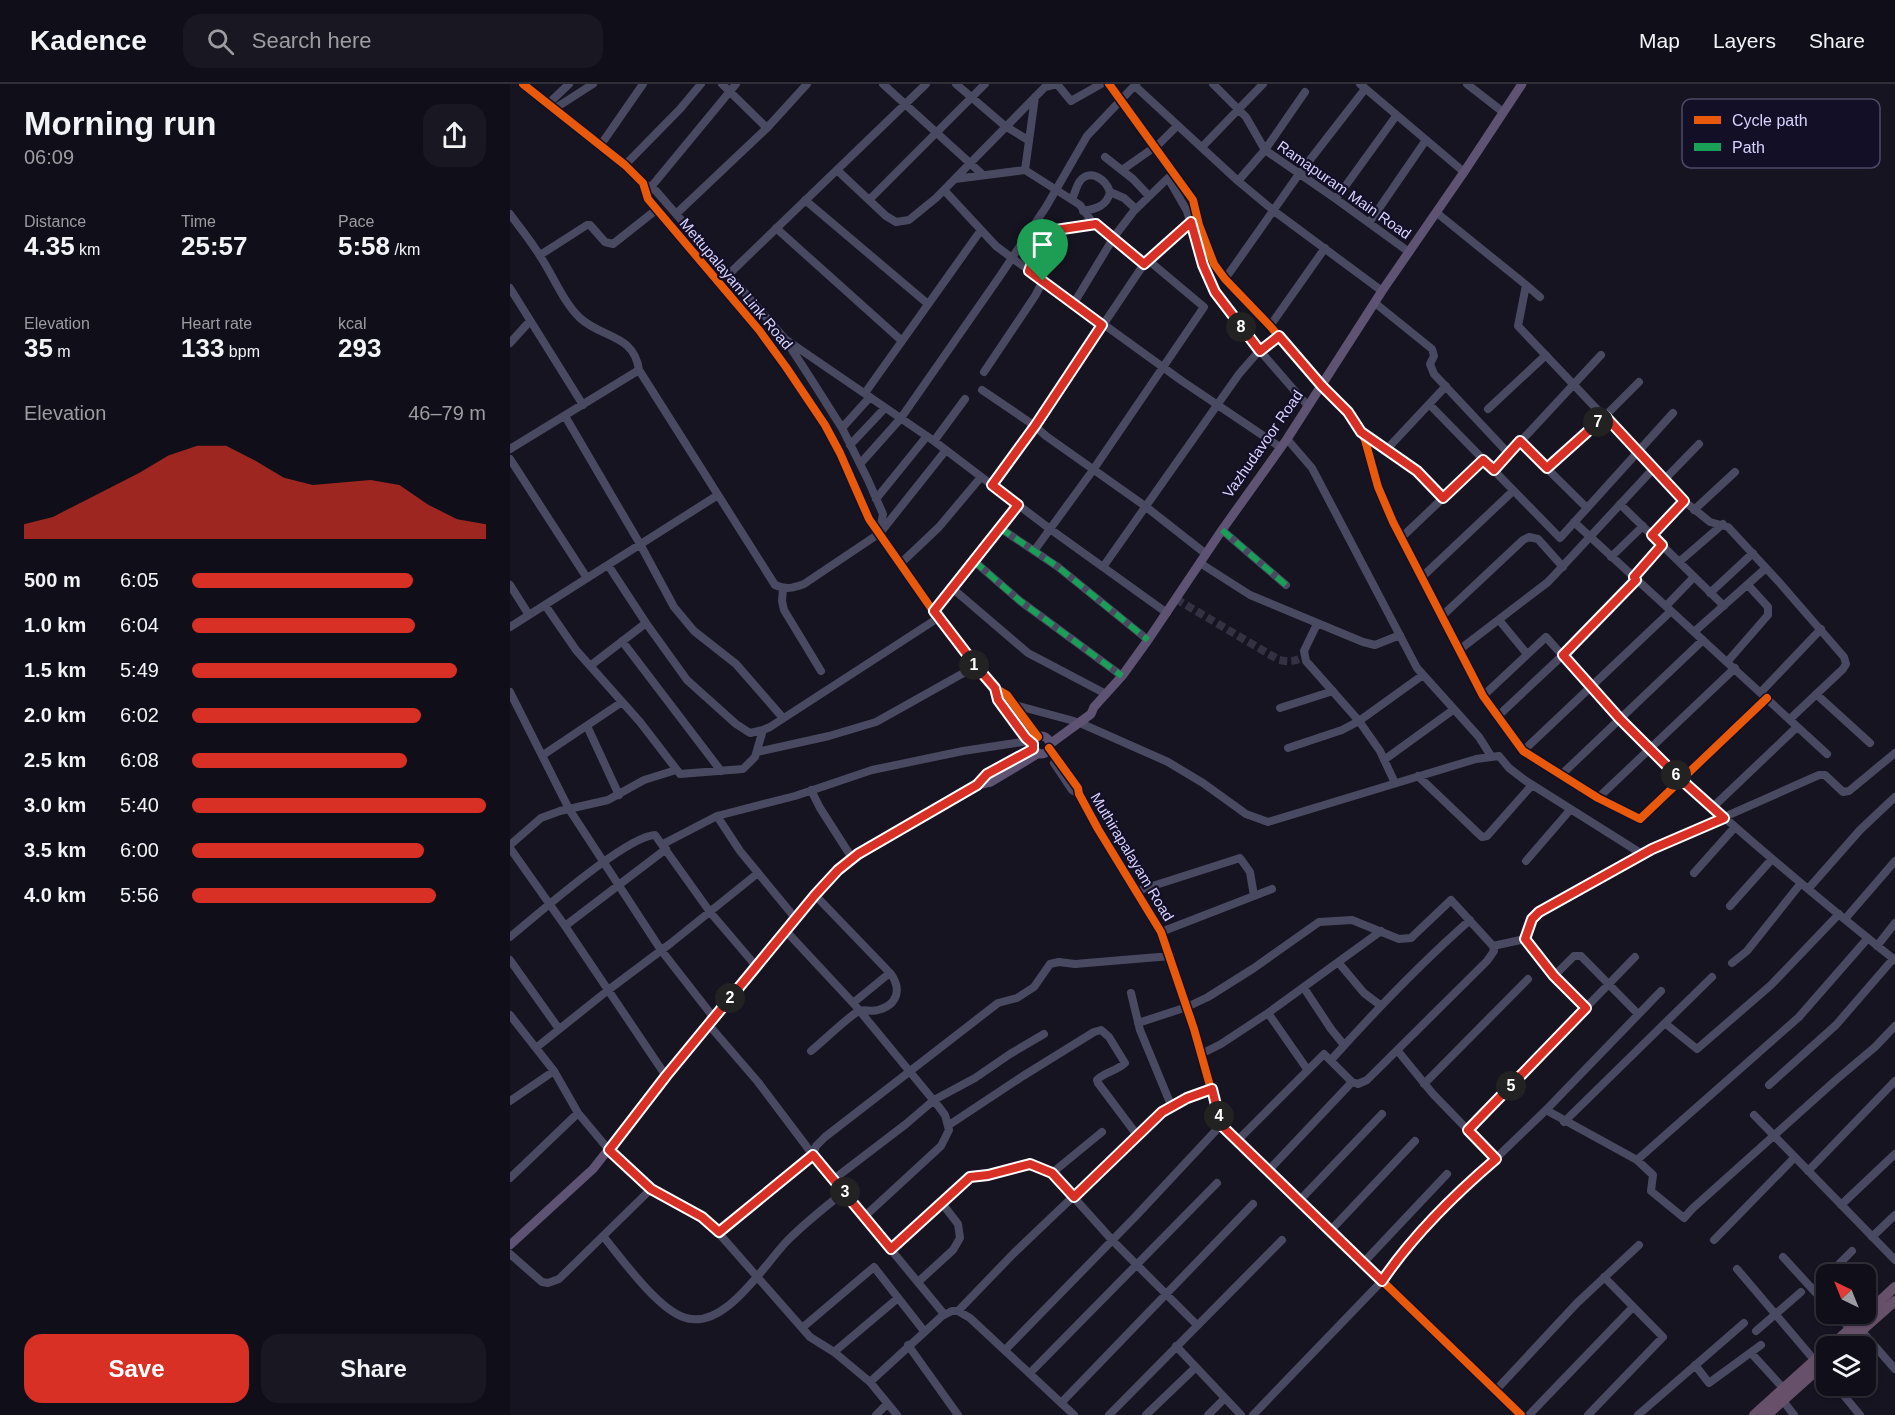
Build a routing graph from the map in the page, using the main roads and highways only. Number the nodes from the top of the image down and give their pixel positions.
1 (1522, 84) edge
2 (510, 1245) edge
3 (1895, 1287) edge
4 (1895, 1301) edge
5 (1876, 1305) edge
6 (1858, 1324) edge
7 (1855, 1328) junction
8 (1844, 1336) edge
9 (1850, 1336) edge
10 (1816, 1370) edge
11 (1781, 1395) junction
12 (1754, 1415) edge
13 (1767, 1415) edge

1 - 2 main road, Vazhudavoor Road
3 - 5 highway
4 - 7 highway
6 - 7 highway
7 - 8 highway
7 - 9 highway
10 - 11 highway
11 - 12 highway
11 - 13 highway

